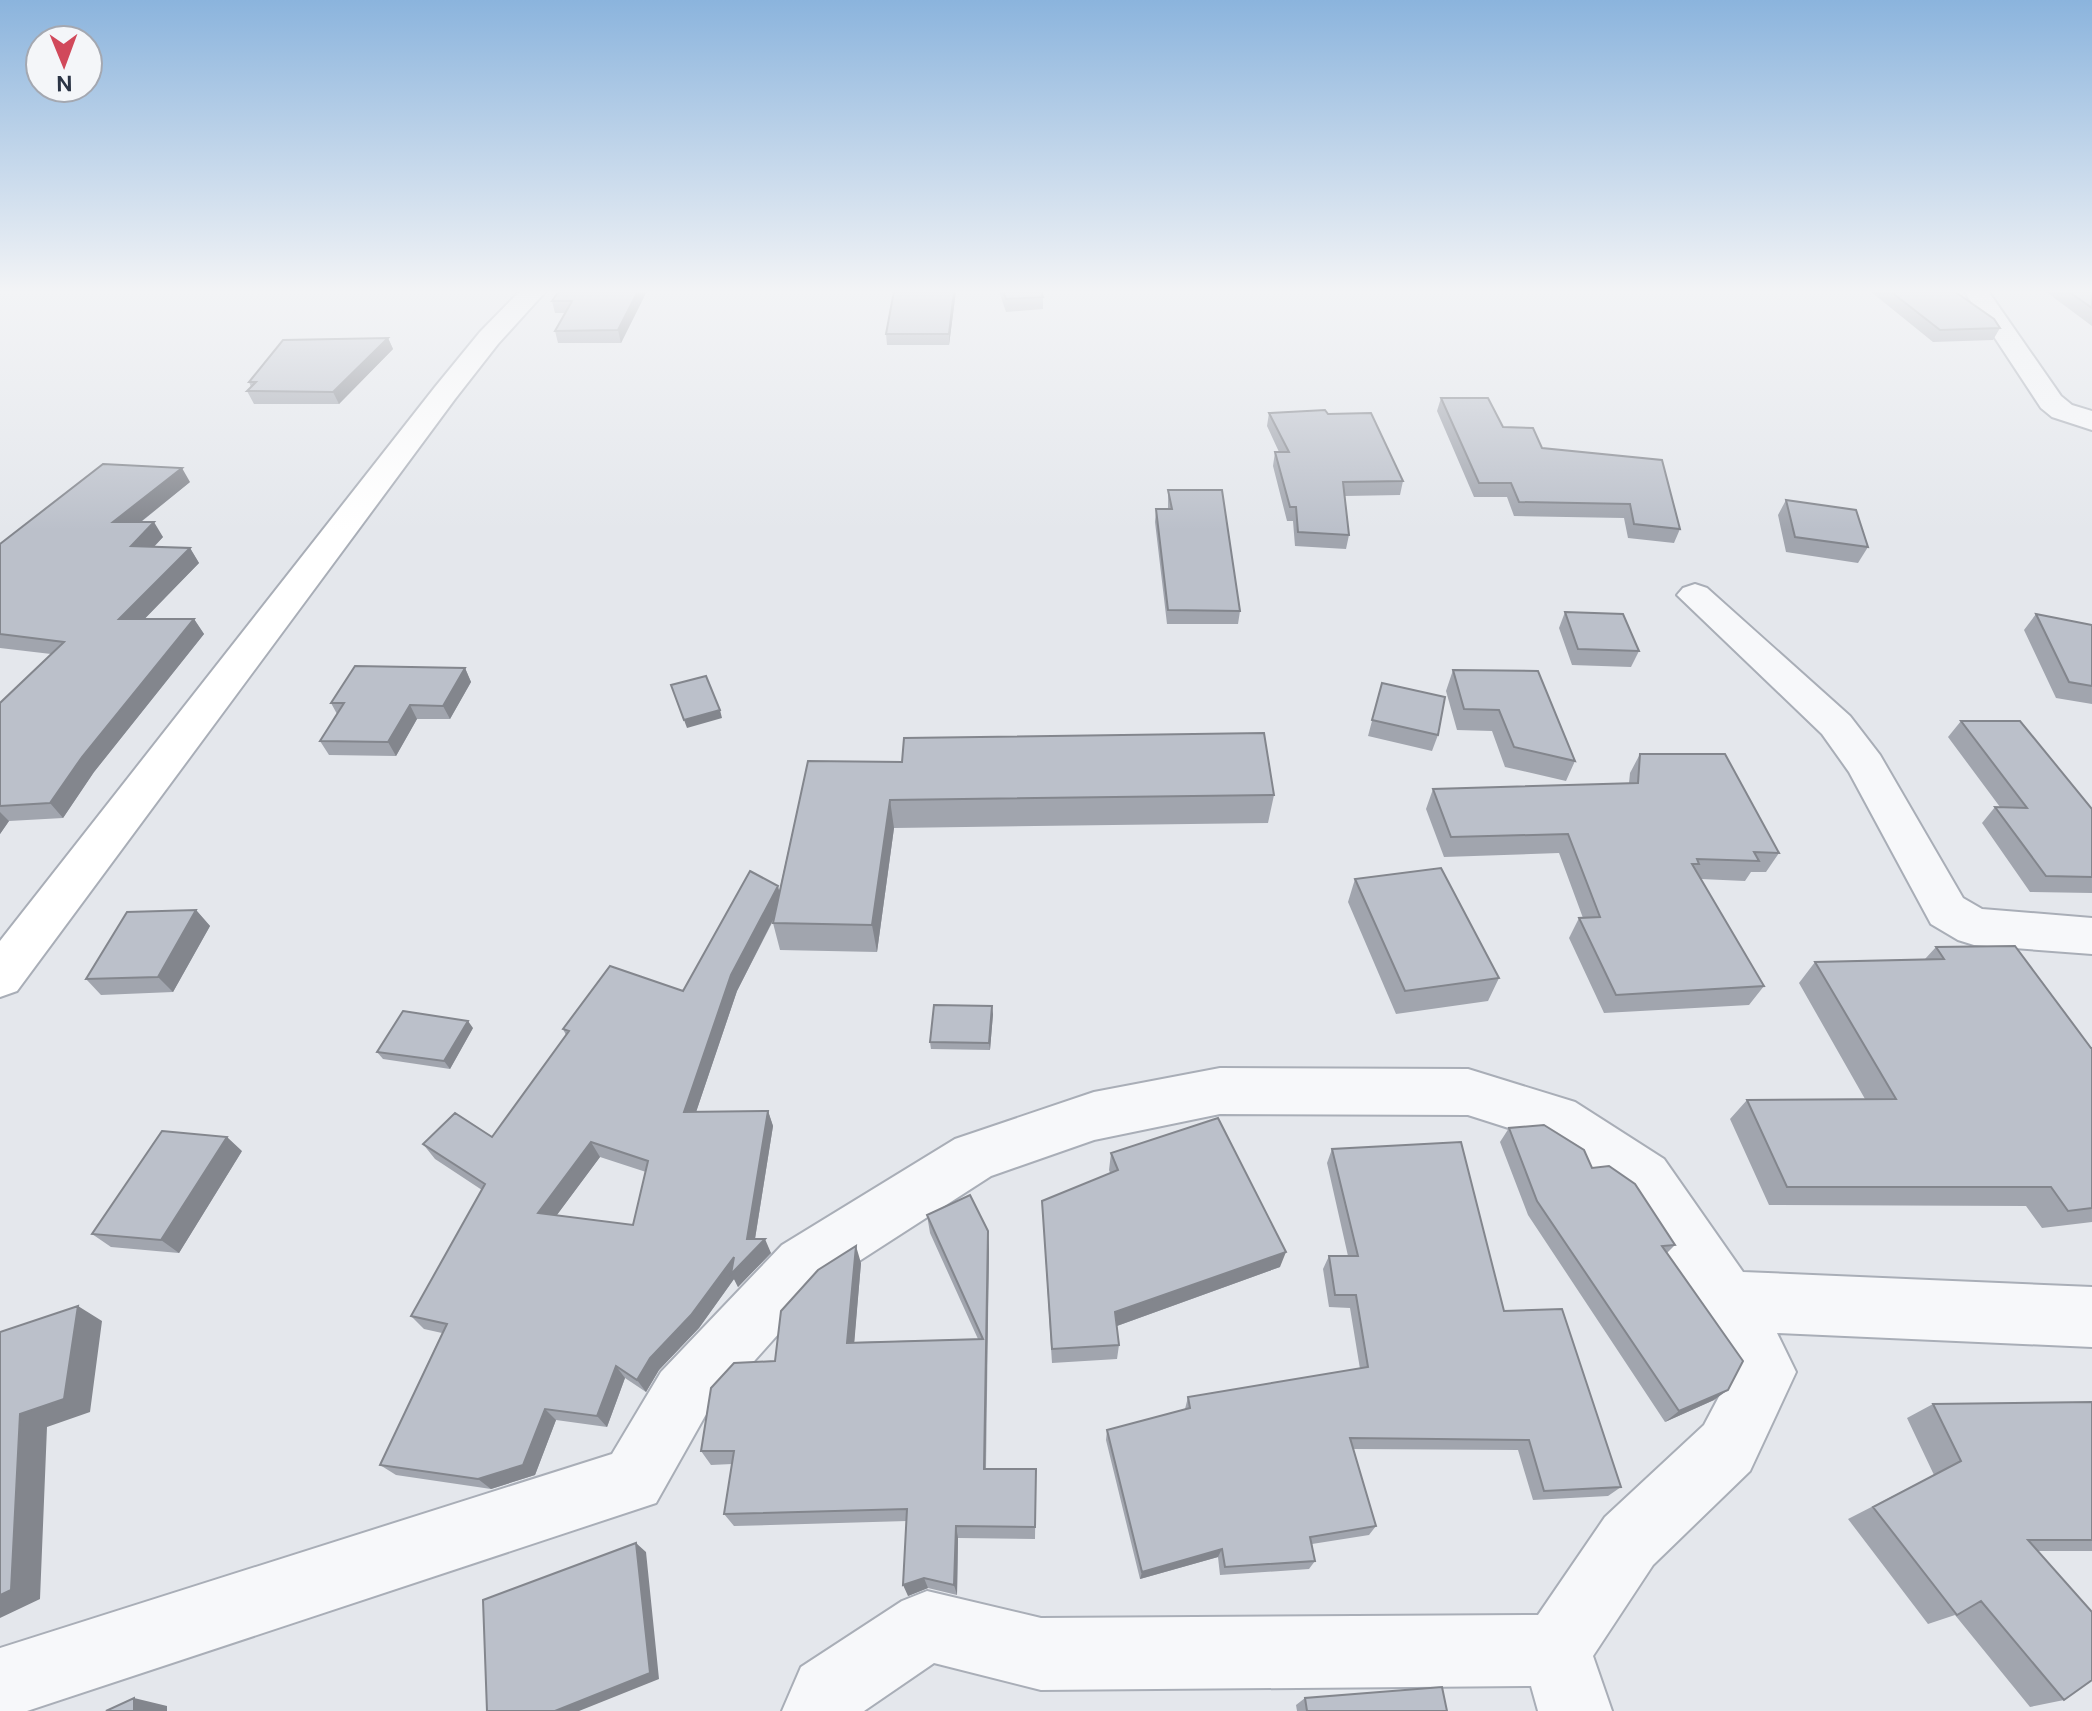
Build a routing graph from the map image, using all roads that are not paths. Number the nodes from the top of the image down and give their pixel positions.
1 (463, 371) edge
2 (2030, 371) edge
3 (2092, 421) edge
4 (1695, 595) dead end
5 (2092, 936) edge
6 (16, 941) edge
7 (0, 977) edge
8 (1728, 1301) junction
9 (2092, 1317) edge
10 (1566, 1681) edge
11 (0, 1684) edge
12 (819, 1711) edge

1 - 6 main road
2 - 3 street
4 - 5 street
6 - 7 main road
8 - 9 street
8 - 10 street
8 - 11 street
10 - 12 street

